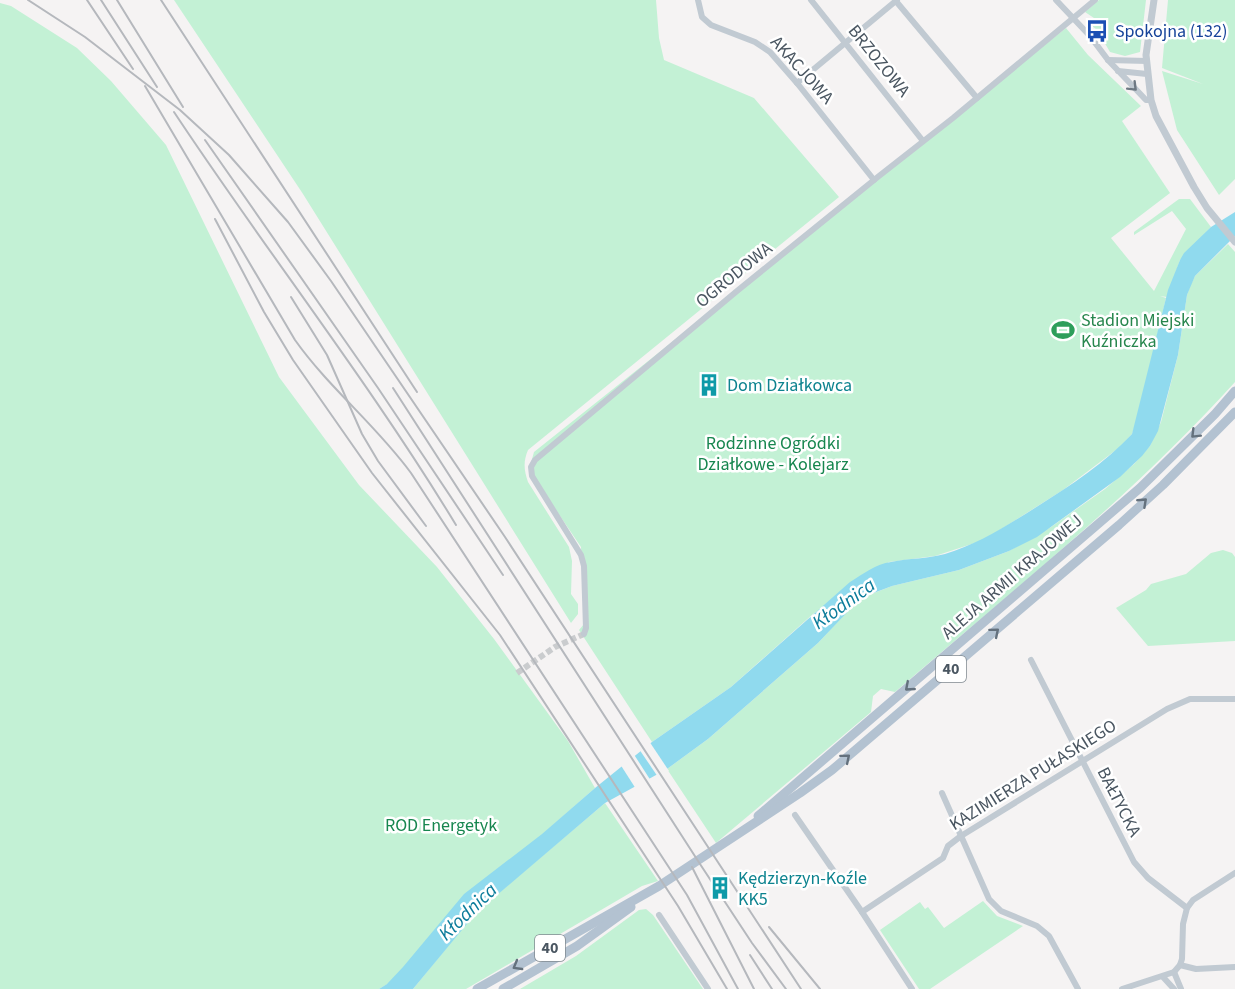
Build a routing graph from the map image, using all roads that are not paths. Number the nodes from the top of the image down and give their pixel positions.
1 (698, 0) edge
2 (811, 0) edge
3 (896, 0) edge
4 (1056, 0) edge
5 (1095, 0) edge
6 (1154, 0) edge
7 (1072, 19) junction
8 (845, 42) junction
9 (1108, 60) junction
10 (1147, 61) junction
11 (1117, 71) junction
12 (1147, 74) junction
13 (797, 82) junction
14 (977, 98) junction
15 (1150, 100) junction
16 (923, 141) junction
17 (874, 180) junction
18 (1235, 242) edge
19 (1235, 391) edge
20 (1235, 412) edge
21 (585, 631) dead end
22 (1030, 660) dead end
23 (1235, 699) edge
24 (1082, 762) junction
25 (942, 793) dead end
26 (795, 815) dead end
27 (961, 836) junction
28 (719, 848) junction
29 (1235, 873) edge
30 (659, 886) junction
31 (1186, 908) junction
32 (862, 912) junction
33 (659, 915) dead end
34 (1180, 966) junction
35 (1235, 966) edge
36 (1174, 972) junction
37 (1163, 977) junction
38 (477, 989) edge
39 (503, 989) edge
40 (708, 989) edge
41 (912, 989) edge
42 (1078, 989) edge
43 (1122, 989) edge
44 (1174, 989) edge
45 (1181, 989) edge

1 - 13 street, AKACJOWA
2 - 8 street, BRZOZOWA
3 - 8 street
3 - 14 street
4 - 7 street
5 - 7 street, OGRODOWA
6 - 10 street
7 - 9 street
7 - 14 street, OGRODOWA
8 - 13 street
8 - 16 street, BRZOZOWA
9 - 10 street
9 - 11 street
10 - 12 street
11 - 12 street
11 -> 15 street
12 - 15 street
13 - 17 street, AKACJOWA
14 - 16 street, OGRODOWA
15 - 18 street
16 - 17 street, OGRODOWA
17 - 21 street, OGRODOWA
19 -> 28 main road, ALEJA ARMII KRAJOWEJ / 40
28 -> 20 main road, ALEJA ARMII KRAJOWEJ / 40
22 - 24 street, BAŁTYCKA
23 - 24 street, KAZIMIERZA PUŁASKIEGO
24 - 27 street, KAZIMIERZA PUŁASKIEGO
24 - 31 street, BAŁTYCKA
25 - 27 street
26 - 32 street
27 - 32 street, KAZIMIERZA PUŁASKIEGO
27 - 42 street
28 - 30 main road, ALEJA ARMII KRAJOWEJ / 40
29 - 31 street
30 -> 38 main road, ALEJA ARMII KRAJOWEJ / 40
30 - 39 main road, ALEJA ARMII KRAJOWEJ / 40
31 - 34 street
32 - 41 street
33 - 40 street
34 - 35 street
34 - 36 street
36 - 37 street
36 - 45 street
37 - 43 street
37 - 44 street

